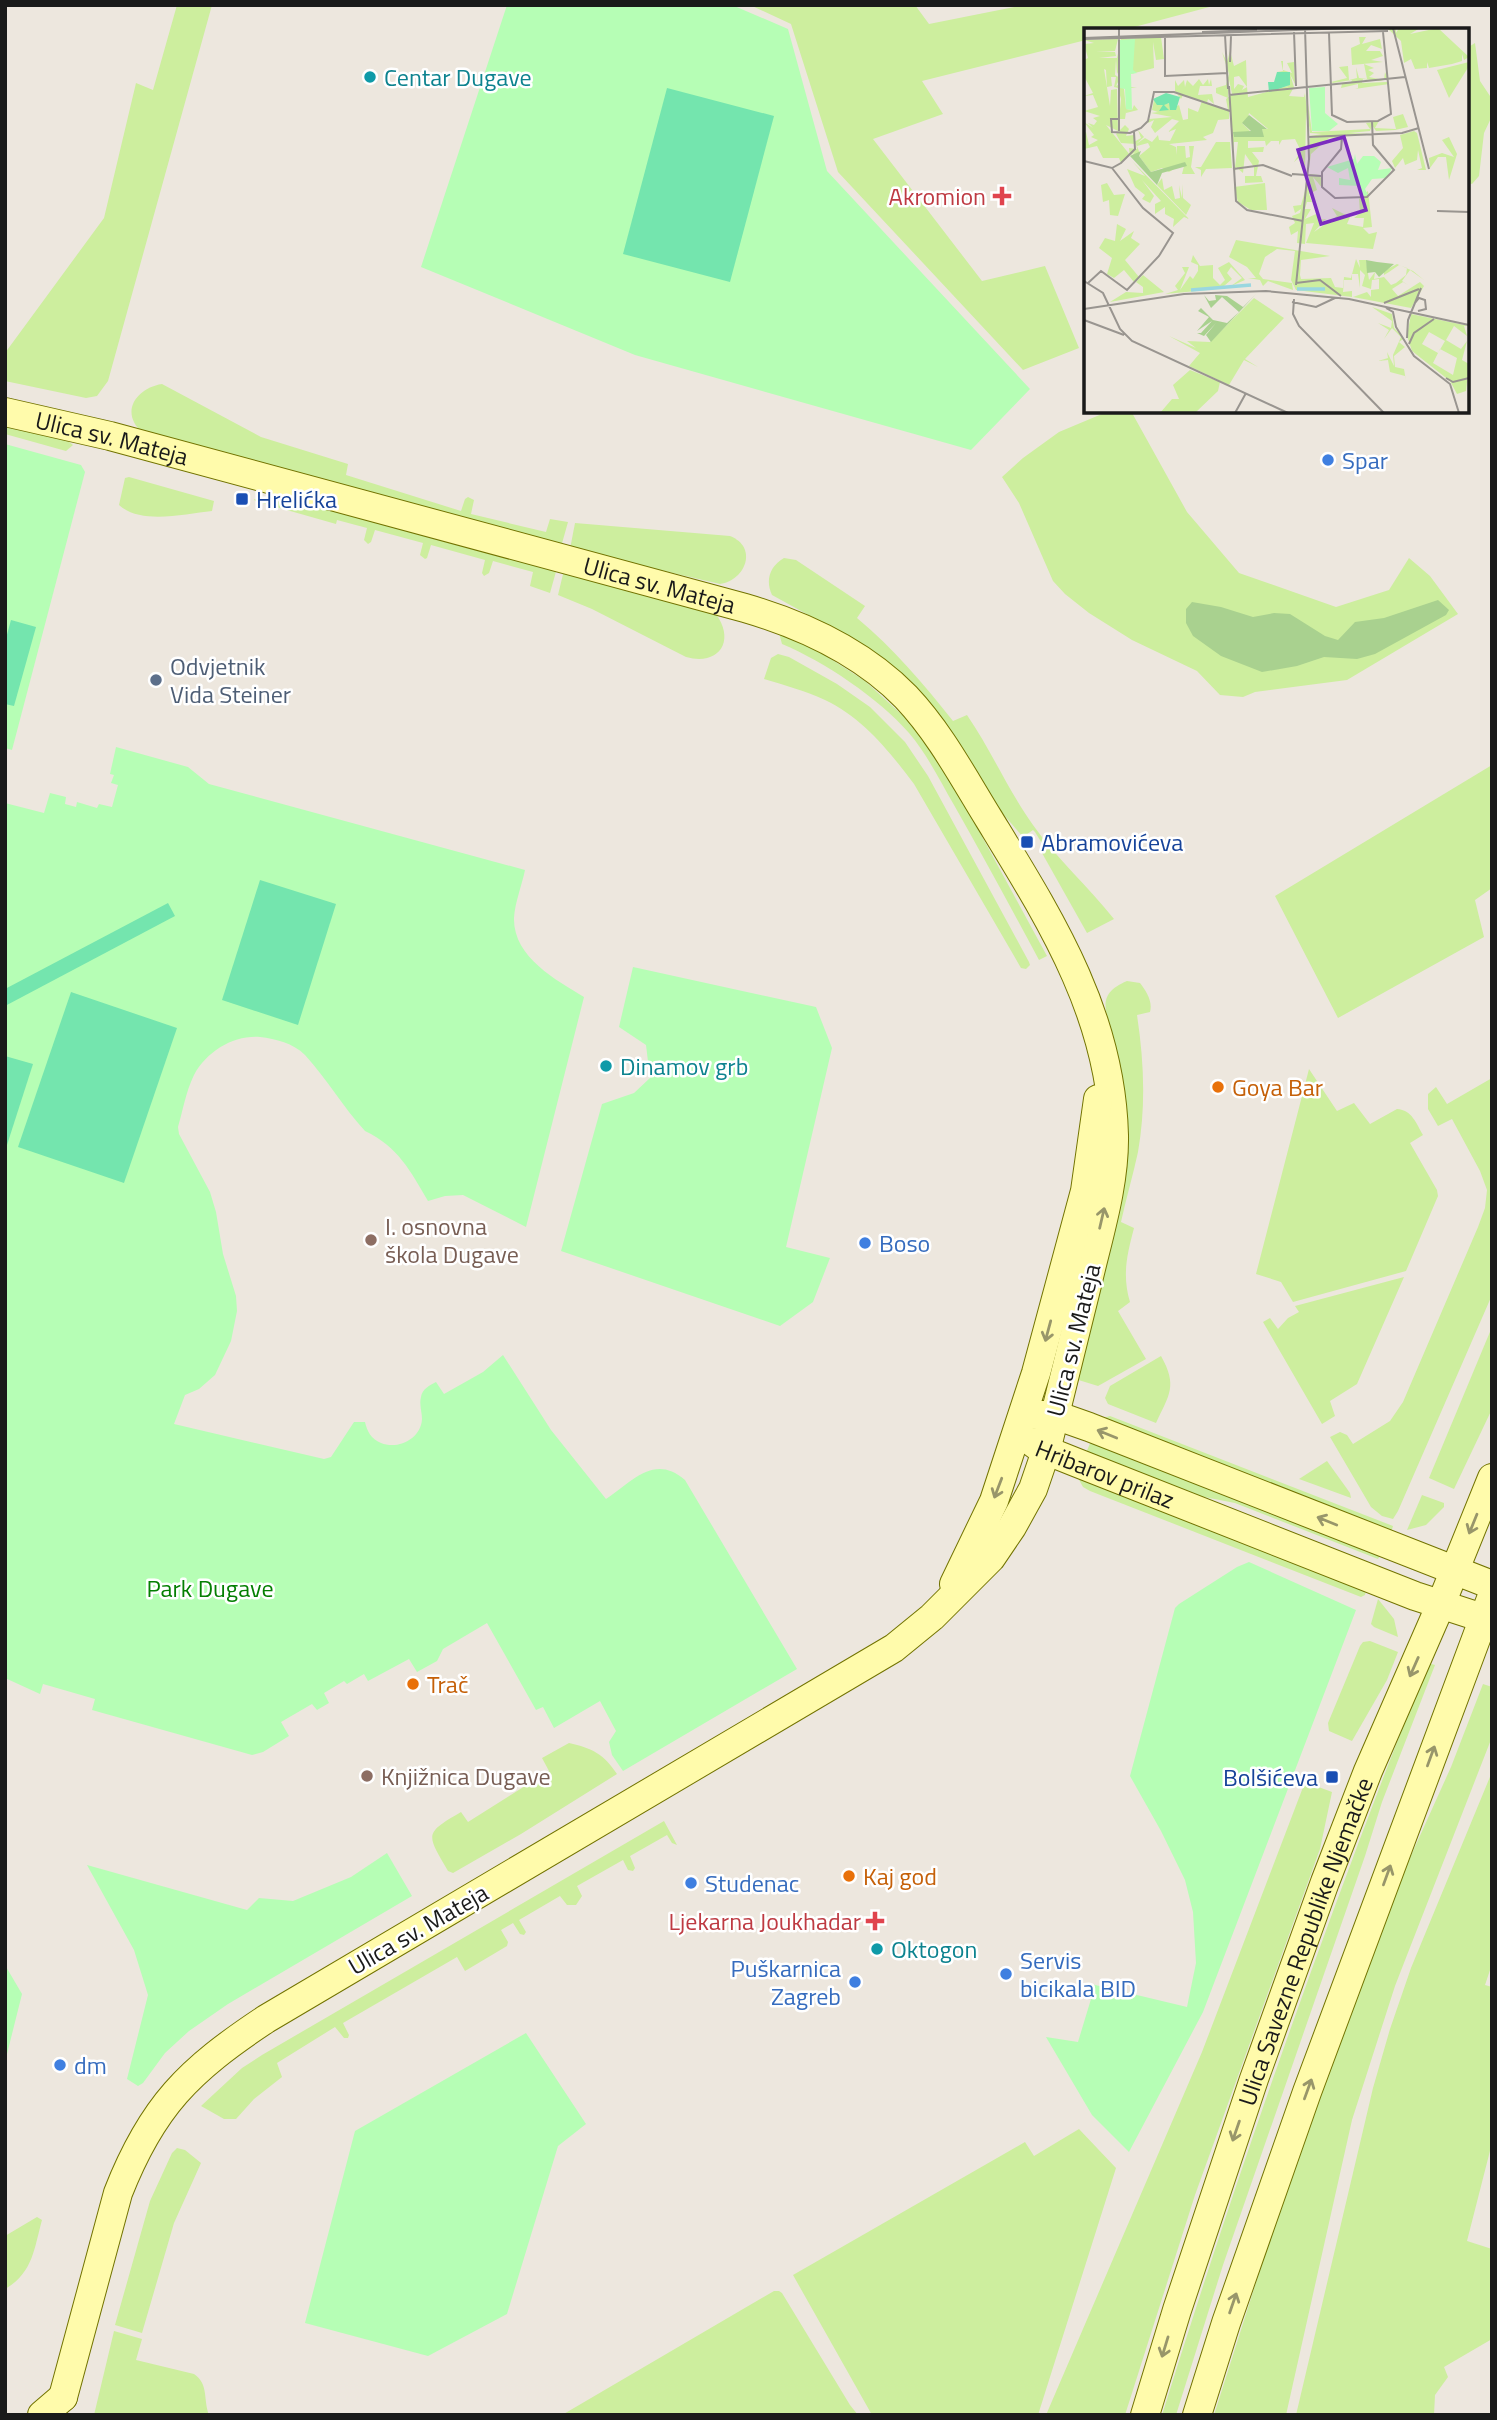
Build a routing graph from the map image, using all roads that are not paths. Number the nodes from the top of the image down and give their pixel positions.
1 (5, 412) edge
2 (1101, 1046) junction
3 (1055, 1416) junction
4 (1021, 1423) junction
5 (1046, 1451) junction
6 (1492, 1478) edge
7 (1455, 1570) junction
8 (1492, 1585) edge
9 (944, 1602) junction
10 (1441, 1604) junction
11 (1489, 1612) edge
12 (59, 2409) edge
13 (1144, 2415) edge
14 (1197, 2415) edge

1 - 2 street, Ulica sv. Mateja
3 -> 2 street, Ulica sv. Mateja
2 -> 4 street, Ulica sv. Mateja
3 - 4 street, Hribarov prilaz
3 - 5 street, Ulica sv. Mateja
7 -> 3 street, Hribarov prilaz
4 - 5 street, Hribarov prilaz
4 -> 9 street, Ulica sv. Mateja
5 - 9 street, Ulica sv. Mateja
5 - 10 street, Hribarov prilaz
6 -> 7 street, Ulica Savezne Republike Njemačke
7 - 8 street, Hribarov prilaz
7 - 10 street, Ulica Savezne Republike Njemačke
9 - 12 street, Ulica sv. Mateja
10 - 11 street, Hribarov prilaz
10 -> 13 street, Ulica Savezne Republike Njemačke
14 -> 11 street

